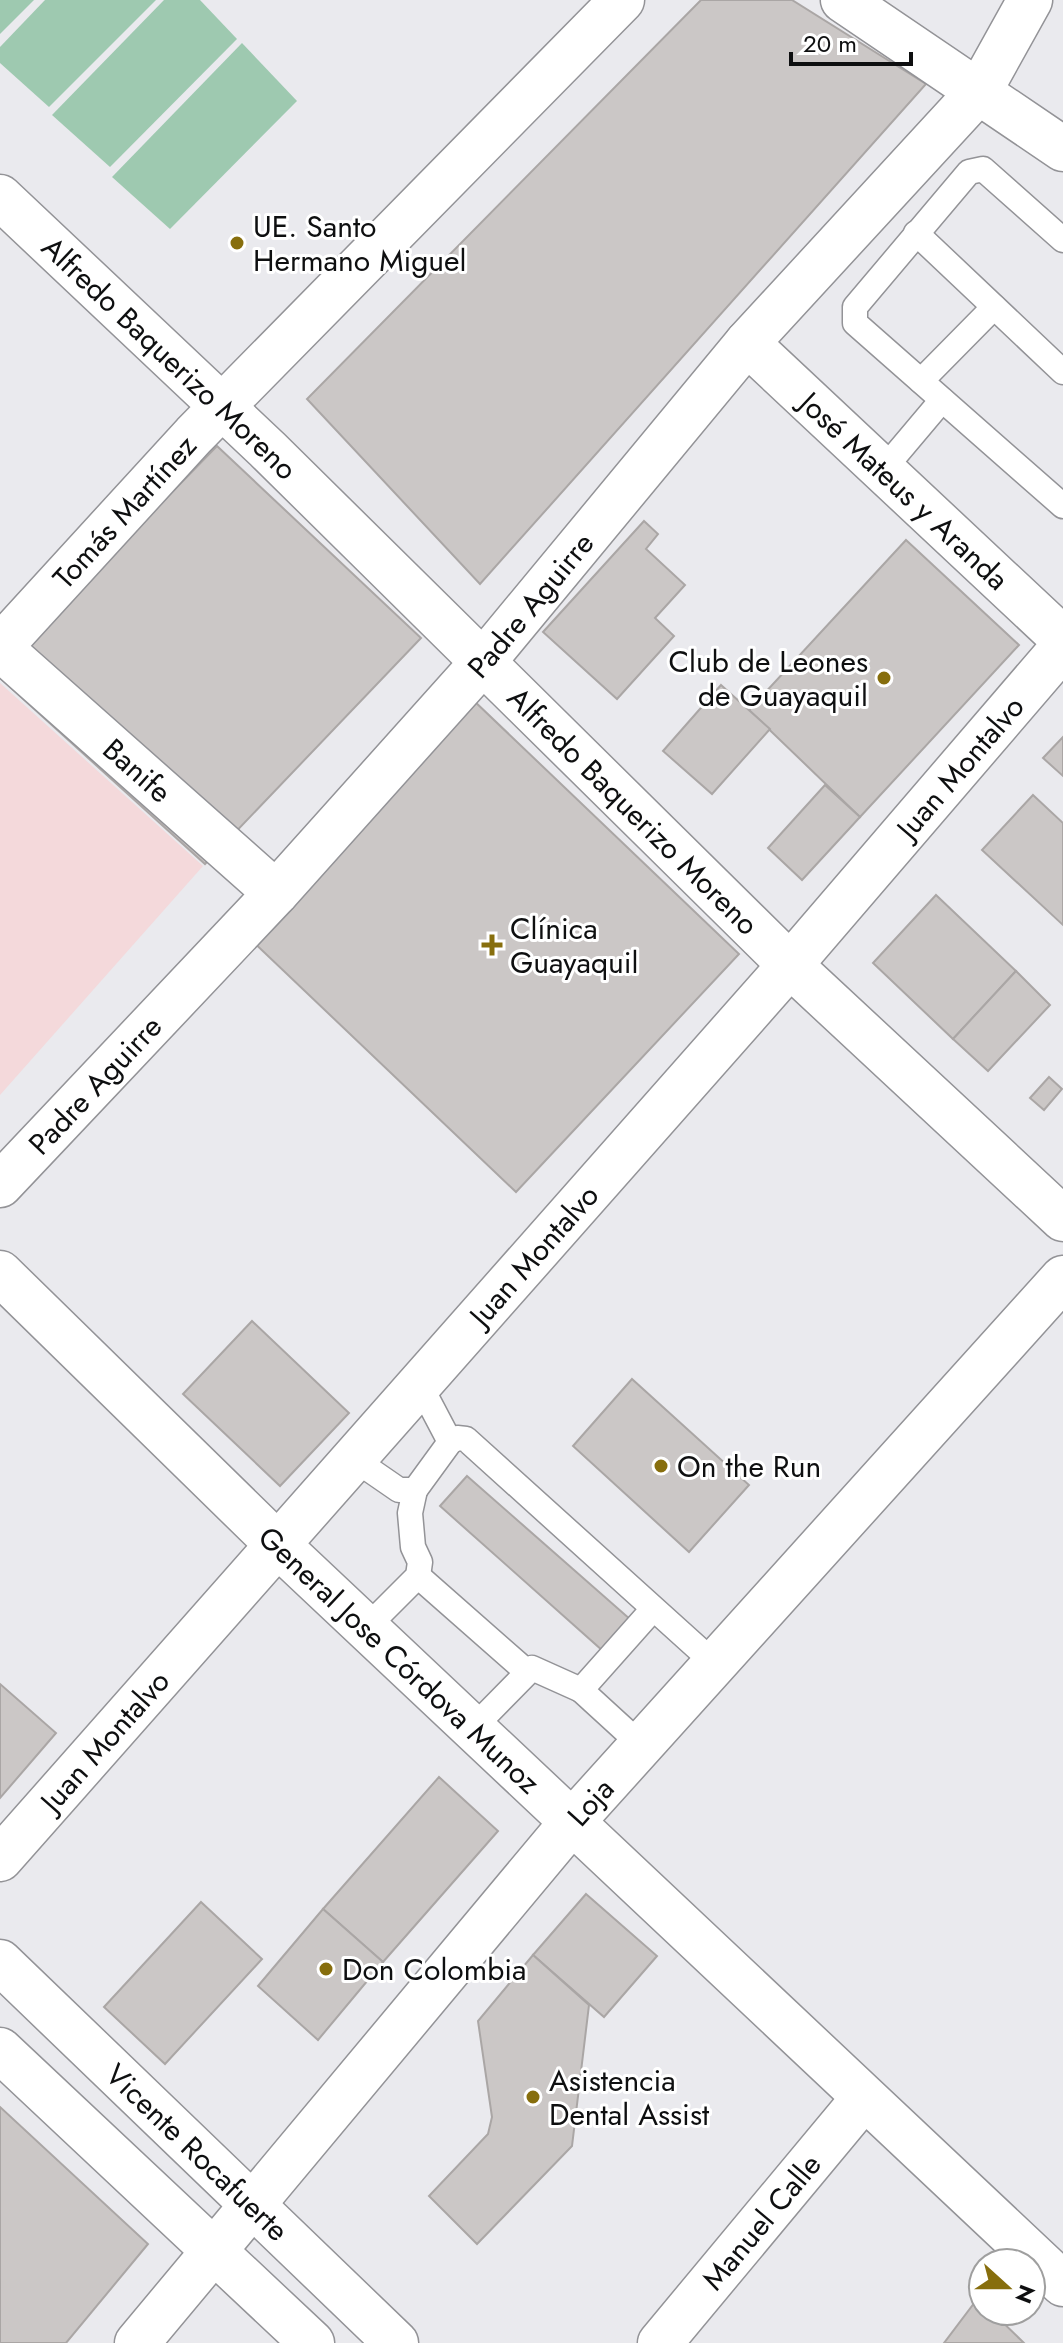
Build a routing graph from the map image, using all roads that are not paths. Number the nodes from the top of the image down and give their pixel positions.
1 (622, 0) edge
2 (843, 0) edge
3 (1030, 0) edge
4 (980, 90) junction
5 (1063, 149) edge
6 (0, 197) edge
7 (916, 233) junction
8 (1063, 240) edge
9 (994, 307) junction
10 (747, 343) junction
11 (1063, 372) edge
12 (921, 381) junction
13 (942, 400) junction
14 (222, 407) junction
15 (883, 470) junction
16 (1063, 506) edge
17 (1063, 639) edge
18 (1063, 647) edge
19 (0, 648) edge
20 (483, 662) junction
21 (276, 893) junction
22 (790, 965) junction
23 (0, 1185) edge
24 (1063, 1219) edge
25 (0, 1273) edge
26 (1063, 1278) edge
27 (419, 1383) junction
28 (450, 1442) junction
29 (354, 1459) junction
30 (415, 1490) junction
31 (278, 1545) junction
32 (418, 1576) junction
33 (653, 1609) junction
34 (366, 1628) junction
35 (713, 1662) junction
36 (526, 1671) junction
37 (581, 1690) junction
38 (474, 1727) junction
39 (640, 1744) junction
40 (572, 1822) junction
41 (0, 1859) edge
42 (0, 1962) edge
43 (0, 2050) edge
44 (863, 2099) junction
45 (253, 2205) junction
46 (215, 2250) junction
47 (1058, 2274) edge
48 (137, 2343) edge
49 (312, 2343) edge
50 (396, 2343) edge
51 (660, 2343) edge

1 - 14 street, Tomás Martínez
2 - 4 street
3 - 4 street, Padre Aguirre
4 - 5 street
4 - 10 street, Padre Aguirre
6 - 14 street, Alfredo Baquerizo Moreno
7 - 8 lane
7 - 9 lane
7 - 12 lane
9 - 11 lane
9 - 12 lane
10 - 15 street, José Mateus y Aranda
10 - 20 street, Padre Aguirre
12 - 13 lane
13 - 15 lane
13 - 16 lane
14 - 19 street, Tomás Martínez
14 - 20 street, Alfredo Baquerizo Moreno
15 - 17 street, José Mateus y Aranda
18 - 22 street, Juan Montalvo
19 - 21 street, Banife
20 - 21 street, Padre Aguirre
20 - 22 street, Alfredo Baquerizo Moreno
21 - 23 street, Padre Aguirre
22 - 24 street, Alfredo Baquerizo Moreno
22 - 27 street, Juan Montalvo
25 - 31 street, General Jose Córdova Munoz
26 - 35 street, Loja
27 - 28 lane
27 - 29 street, Juan Montalvo
28 - 30 lane
28 - 33 lane
29 - 30 lane
29 - 31 street, Juan Montalvo
30 - 32 lane
31 - 34 street, General Jose Córdova Munoz
31 - 41 street, Juan Montalvo
32 - 34 lane
32 - 36 lane
33 - 35 lane
33 - 37 lane
34 - 38 street, General Jose Córdova Munoz
35 - 39 street, Loja
36 - 37 lane
36 - 38 lane
37 - 39 lane
38 - 40 street, General Jose Córdova Munoz
39 - 40 street, Loja
40 - 44 street, General Jose Córdova Munoz
40 - 45 street, Loja
42 - 45 street, Vicente Rocafuerte
43 - 46 street, Vicente Rocafuerte
44 - 47 street, General Jose Córdova Munoz
44 - 51 street, Manuel Calle
45 - 46 street, Loja
45 - 50 street, Vicente Rocafuerte
46 - 48 street, Loja
46 - 49 street, Vicente Rocafuerte

